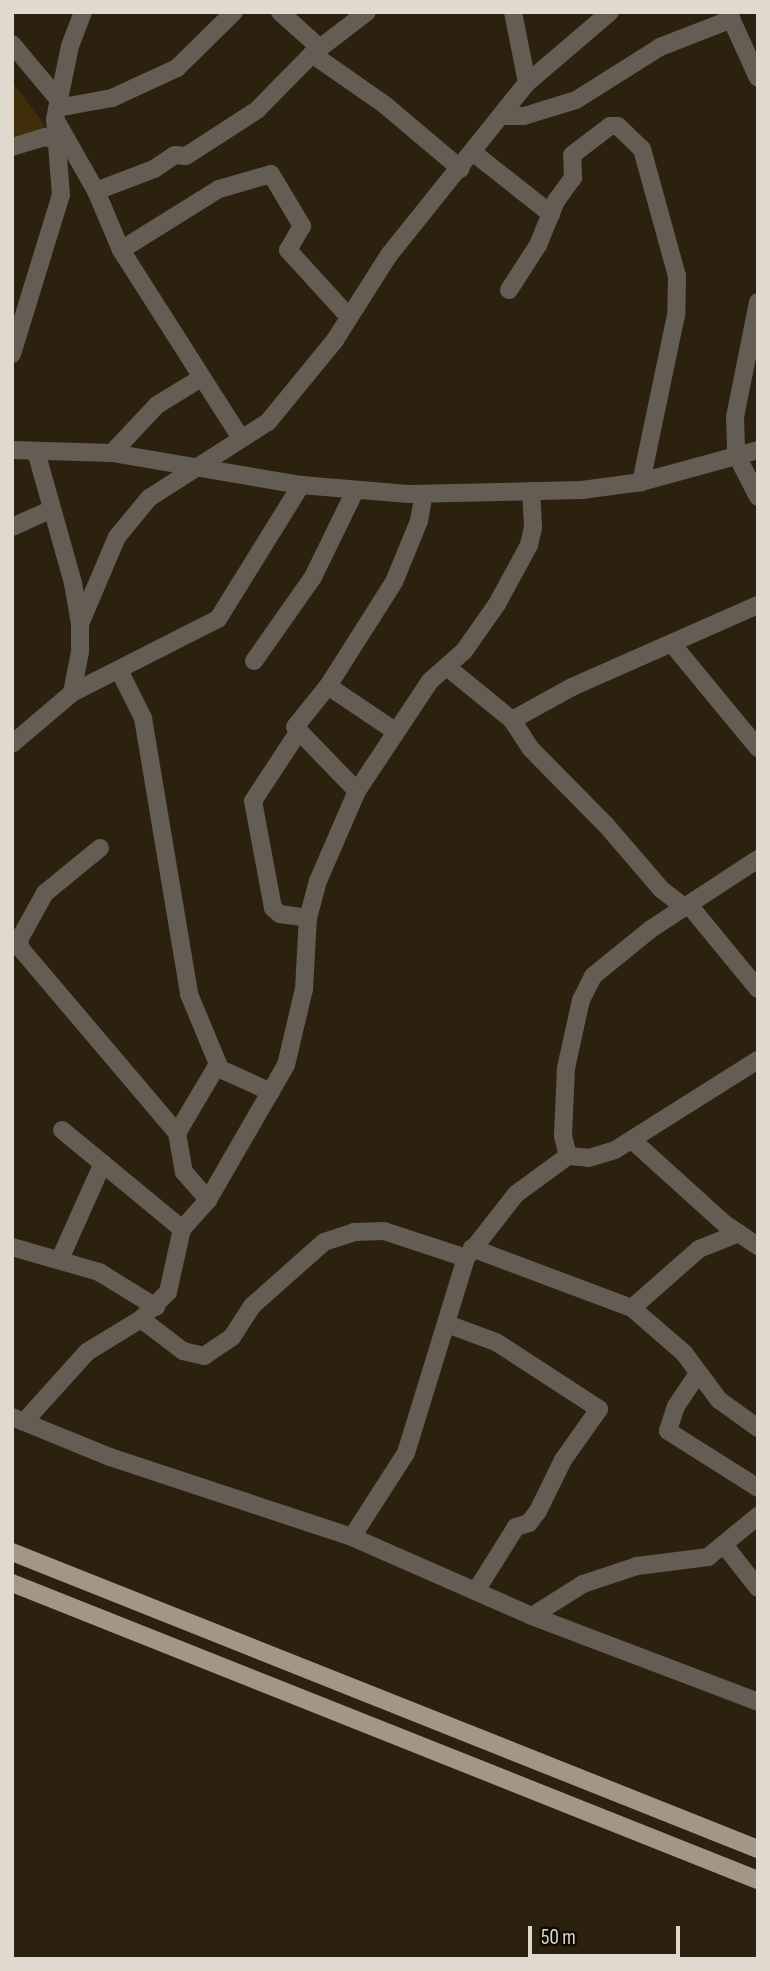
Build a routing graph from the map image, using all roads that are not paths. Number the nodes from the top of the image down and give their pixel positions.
1 (83, 12) edge
2 (234, 12) edge
3 (280, 12) edge
4 (367, 12) edge
5 (513, 12) edge
6 (603, 14) edge
7 (730, 16) edge
8 (12, 44) edge
9 (316, 51) junction
10 (758, 78) edge
11 (527, 83) junction
12 (57, 109) junction
13 (502, 117) junction
14 (55, 140) junction
15 (12, 146) edge
16 (475, 153) junction
17 (461, 169) junction
18 (96, 191) junction
19 (551, 214) junction
20 (121, 250) junction
21 (509, 290) dead end
22 (758, 302) edge
23 (349, 317) junction
24 (12, 355) edge
25 (201, 377) junction
26 (240, 437) junction
27 (12, 450) edge
28 (758, 450) edge
29 (36, 451) junction
30 (112, 453) junction
31 (736, 454) junction
32 (193, 466) junction
33 (641, 482) junction
34 (301, 485) junction
35 (355, 491) junction
36 (531, 491) junction
37 (424, 494) junction
38 (758, 497) edge
39 (50, 510) junction
40 (12, 527) edge
41 (758, 605) edge
42 (80, 624) junction
43 (673, 645) junction
44 (254, 660) dead end
45 (447, 667) junction
46 (119, 670) junction
47 (328, 686) junction
48 (72, 694) junction
49 (512, 720) junction
50 (395, 731) junction
51 (297, 734) junction
52 (12, 744) edge
53 (758, 748) edge
54 (357, 791) junction
55 (100, 848) dead end
56 (758, 859) edge
57 (687, 906) junction
58 (308, 918) junction
59 (758, 989) edge
60 (758, 1060) edge
61 (218, 1068) junction
62 (271, 1092) junction
63 (62, 1130) dead end
64 (177, 1133) junction
65 (632, 1140) junction
66 (568, 1156) junction
67 (103, 1163) junction
68 (208, 1200) junction
69 (182, 1229) junction
70 (739, 1233) junction
71 (758, 1246) edge
72 (12, 1248) edge
73 (469, 1253) junction
74 (60, 1259) junction
75 (156, 1307) junction
76 (632, 1308) junction
77 (141, 1320) junction
78 (447, 1324) junction
79 (697, 1375) junction
80 (18, 1420) edge
81 (758, 1428) edge
82 (758, 1489) edge
83 (758, 1516) edge
84 (352, 1537) junction
85 (724, 1546) junction
86 (12, 1552) edge
87 (12, 1583) edge
88 (758, 1588) edge
89 (476, 1591) junction
90 (533, 1616) junction
91 (758, 1702) edge
92 (758, 1849) edge
93 (758, 1880) edge

1 - 12 street
2 - 12 street
3 - 9 street
4 - 9 street
5 - 11 street
6 - 11 street
7 - 10 street
7 - 13 street
8 - 12 street
9 - 17 street
9 - 18 street
11 - 13 street
12 - 14 street
12 - 18 street
13 - 16 street
14 - 15 street
14 - 24 street
16 - 17 street
16 - 19 street
17 - 23 street
18 - 20 street
19 - 21 street
19 - 33 street
20 - 23 street
20 - 25 street
22 - 31 street
23 - 26 street
25 - 26 street
25 - 30 street
26 - 32 street
27 - 29 street
28 - 31 street
29 - 30 street
29 - 39 street
30 - 32 street
31 - 33 street
31 - 38 street
32 - 34 street
32 - 42 street
33 - 36 street
34 - 35 street
34 - 46 street
35 - 37 street
35 - 44 street
36 - 37 street
36 - 45 street
37 - 47 street
39 - 40 street
39 - 42 street
41 - 43 street
42 - 48 street
43 - 49 street
43 - 53 street
45 - 49 street
45 - 50 street
46 - 48 street
46 - 61 street
47 - 50 street
47 - 51 street
48 - 52 street
49 - 57 street
50 - 54 street
51 - 54 street
51 - 58 street
54 - 58 street
55 - 64 street
56 - 57 street
57 - 59 street
57 - 66 street
58 - 62 street
60 - 65 street
61 - 62 street
61 - 64 street
62 - 68 street
63 - 67 street
64 - 68 street
65 - 66 street
65 - 70 street
66 - 73 street
67 - 69 street
67 - 74 street
68 - 69 street
69 - 75 street
70 - 71 street
70 - 76 street
72 - 74 street
73 - 76 street
73 - 77 street
73 - 78 street
74 - 75 street
75 - 77 street
76 - 79 street
77 - 80 street
78 - 84 street
78 - 89 street
79 - 81 street
79 - 82 street
80 - 84 street
83 - 85 street
84 - 89 street
85 - 88 street
85 - 90 street
86 - 92 main road
87 - 93 main road
89 - 90 street
90 - 91 street

